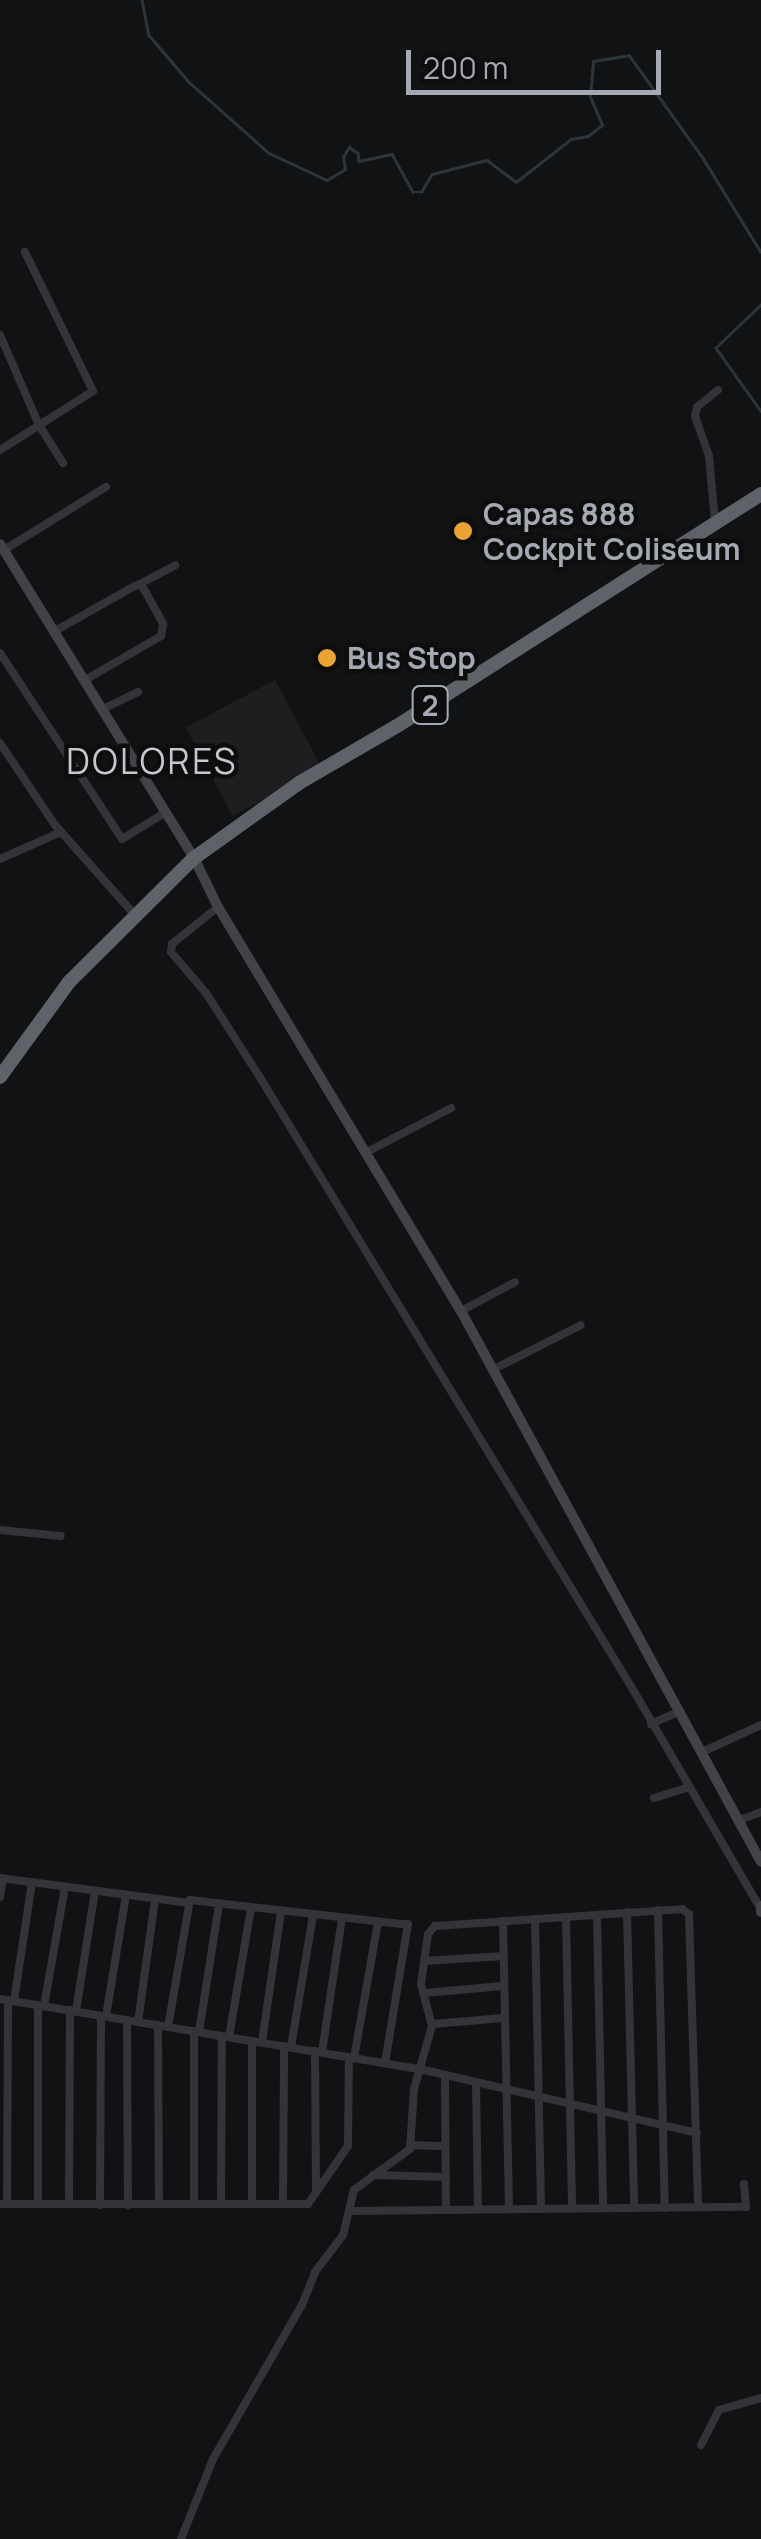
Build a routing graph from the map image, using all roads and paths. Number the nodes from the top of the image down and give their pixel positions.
1 (24, 252) dead end
2 (0, 335) edge
3 (718, 390) dead end
4 (39, 425) junction
5 (0, 450) edge
6 (63, 463) dead end
7 (106, 487) dead end
8 (761, 494) edge
9 (715, 523) junction
10 (2, 547) edge
11 (175, 565) dead end
12 (140, 584) junction
13 (55, 630) junction
14 (0, 653) edge
15 (85, 680) junction
16 (138, 692) dead end
17 (103, 709) junction
18 (0, 743) edge
19 (166, 812) junction
20 (61, 832) junction
21 (194, 858) junction
22 (0, 859) edge
23 (218, 907) junction
24 (134, 914) junction
25 (0, 1077) edge
26 (451, 1108) dead end
27 (367, 1152) junction
28 (515, 1282) dead end
29 (460, 1310) junction
30 (581, 1325) dead end
31 (494, 1369) junction
32 (0, 1530) edge
33 (61, 1536) dead end
34 (680, 1712) junction
35 (651, 1724) junction
36 (761, 1725) edge
37 (702, 1752) junction
38 (689, 1787) junction
39 (654, 1798) dead end
40 (761, 1812) edge
41 (740, 1820) junction
42 (761, 1862) edge
43 (2, 1878) edge
44 (32, 1882) junction
45 (65, 1887) junction
46 (95, 1890) junction
47 (126, 1895) junction
48 (0, 1896) edge
49 (156, 1899) junction
50 (189, 1903) junction
51 (220, 1904) junction
52 (251, 1908) junction
53 (761, 1908) edge
54 (658, 1910) junction
55 (281, 1912) junction
56 (627, 1912) junction
57 (597, 1914) junction
58 (313, 1916) junction
59 (566, 1917) junction
60 (342, 1918) junction
61 (535, 1919) junction
62 (503, 1921) junction
63 (378, 1922) junction
64 (504, 1956) junction
65 (424, 1960) junction
66 (504, 1986) junction
67 (424, 1993) junction
68 (7, 2000) edge
69 (41, 2006) junction
70 (73, 2011) junction
71 (104, 2016) junction
72 (504, 2018) junction
73 (127, 2020) junction
74 (138, 2022) junction
75 (432, 2024) junction
76 (163, 2026) junction
77 (196, 2031) junction
78 (225, 2036) junction
79 (257, 2041) junction
80 (288, 2047) junction
81 (318, 2052) junction
82 (352, 2057) junction
83 (386, 2063) junction
84 (420, 2069) junction
85 (445, 2075) junction
86 (476, 2082) junction
87 (507, 2090) junction
88 (538, 2097) junction
89 (572, 2105) junction
90 (601, 2112) junction
91 (632, 2119) junction
92 (664, 2126) junction
93 (697, 2134) junction
94 (410, 2145) junction
95 (446, 2146) junction
96 (374, 2175) junction
97 (446, 2177) junction
98 (744, 2184) dead end
99 (316, 2194) junction
100 (4, 2204) edge
101 (38, 2204) junction
102 (69, 2204) junction
103 (159, 2204) junction
104 (194, 2204) junction
105 (221, 2204) junction
106 (252, 2204) junction
107 (284, 2204) junction
108 (100, 2205) junction
109 (128, 2205) junction
110 (698, 2207) junction
111 (572, 2208) junction
112 (603, 2208) junction
113 (634, 2208) junction
114 (665, 2208) junction
115 (478, 2209) junction
116 (509, 2209) junction
117 (541, 2209) junction
118 (349, 2210) junction
119 (446, 2210) junction
120 (761, 2398) edge
121 (702, 2445) dead end
122 (182, 2539) edge

1 - 4 street
2 - 4 street
3 - 9 street
4 - 5 street
4 - 6 street
7 - 10 street
8 - 9 highway, 2
9 - 21 highway, 2
10 - 13 street
11 - 12 street
12 - 13 street
12 - 15 street
13 - 15 street
14 - 19 street
15 - 17 street
16 - 17 street
17 - 19 street
18 - 20 street
19 - 21 street
20 - 22 street
20 - 24 street
21 - 23 street
21 - 24 highway, 2
23 - 27 street
23 - 35 street
24 - 25 highway, 2
26 - 27 street
27 - 29 street
28 - 29 street
29 - 31 street
30 - 31 street
31 - 34 street
32 - 33 street
34 - 35 street
34 - 37 street
35 - 38 street
36 - 37 street
37 - 41 street
38 - 39 street
38 - 53 street
40 - 41 street
41 - 42 street
43 - 44 street
43 - 48 street
44 - 45 street
44 - 68 street
45 - 46 street
45 - 69 street
46 - 47 street
46 - 70 street
47 - 49 street
47 - 71 street
49 - 50 street
49 - 74 street
50 - 51 street
50 - 76 street
51 - 52 street
51 - 77 street
52 - 55 street
52 - 78 street
54 - 56 street
54 - 92 street
54 - 93 street
55 - 58 street
55 - 79 street
56 - 57 street
56 - 91 street
57 - 59 street
57 - 90 street
58 - 60 street
58 - 80 street
59 - 61 street
59 - 89 street
60 - 63 street
60 - 81 street
61 - 62 street
61 - 88 street
62 - 64 street
62 - 65 street
63 - 82 street
63 - 83 street
64 - 65 street
64 - 66 street
65 - 67 street
66 - 67 street
66 - 72 street
67 - 75 street
68 - 69 street
68 - 100 street
69 - 70 street
69 - 101 street
70 - 71 street
70 - 102 street
71 - 73 street
71 - 108 street
72 - 75 street
72 - 87 street
73 - 74 street
73 - 109 street
74 - 76 street
75 - 84 street
76 - 77 street
76 - 103 street
77 - 78 street
77 - 104 street
78 - 79 street
78 - 105 street
79 - 80 street
79 - 106 street
80 - 81 street
80 - 107 street
81 - 82 street
81 - 99 street
82 - 83 street
82 - 99 street
83 - 84 street
84 - 85 street
84 - 94 street
85 - 86 street
85 - 95 street
86 - 87 street
86 - 115 street
87 - 88 street
87 - 116 street
88 - 89 street
88 - 117 street
89 - 90 street
89 - 111 street
90 - 91 street
90 - 112 street
91 - 92 street
91 - 113 street
92 - 93 street
92 - 114 street
93 - 110 street
94 - 95 street
94 - 96 street
95 - 97 street
96 - 97 street
96 - 118 street
97 - 119 street
98 - 110 street
99 - 107 street
100 - 101 street
101 - 102 street
102 - 108 street
103 - 104 street
103 - 109 street
104 - 105 street
105 - 106 street
106 - 107 street
108 - 109 street
110 - 114 street
111 - 112 street
111 - 117 street
112 - 113 street
113 - 114 street
115 - 116 street
115 - 119 street
116 - 117 street
118 - 119 street
118 - 122 street
120 - 121 street

